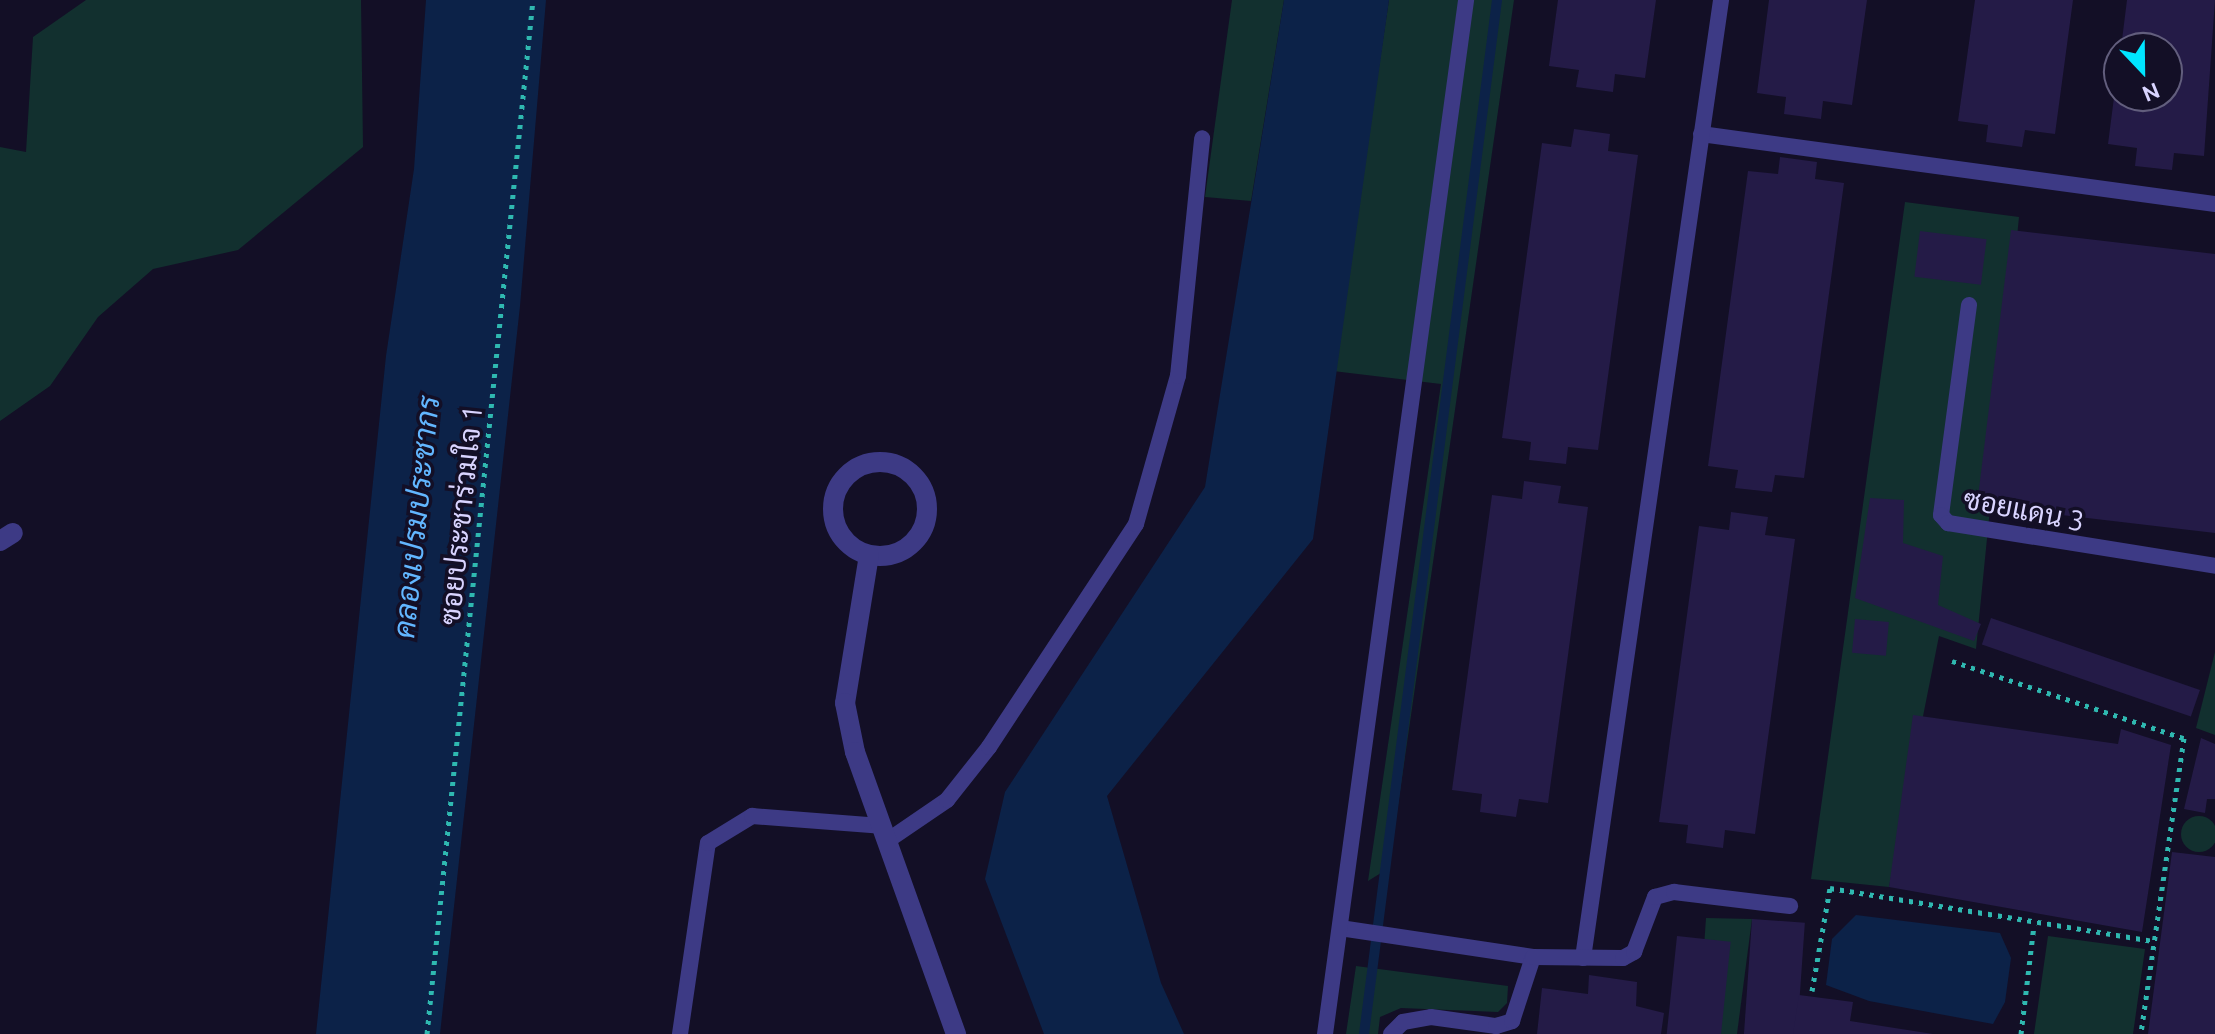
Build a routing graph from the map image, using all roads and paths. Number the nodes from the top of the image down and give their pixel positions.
1 (533, 0) edge
2 (1466, 0) edge
3 (1721, 0) edge
4 (1701, 134) junction
5 (1202, 138) dead end
6 (2215, 204) edge
7 (1969, 305) dead end
8 (869, 555) junction
9 (2215, 566) edge
10 (1952, 661) dead end
11 (884, 834) junction
12 (1790, 906) dead end
13 (2034, 925) junction
14 (1340, 928) junction
15 (2155, 941) junction
16 (1533, 957) junction
17 (1583, 958) junction
18 (1812, 991) dead end
19 (427, 1034) edge
20 (680, 1034) edge
21 (956, 1034) edge
22 (1325, 1034) edge
23 (1391, 1034) edge
24 (2021, 1034) edge
25 (2141, 1034) edge

1 - 19 path, ซอยประชาร่วมใจ 1
2 - 14 lane
3 - 4 lane
4 - 6 lane
4 - 17 lane
5 - 11 lane
7 - 9 lane, ซอยแดน 3
8 - 8 street
8 - 11 street
10 - 15 path
11 - 20 lane
11 - 21 street
12 - 17 lane
13 - 15 path
13 - 18 path
13 - 24 path
14 - 16 lane
14 - 22 lane
15 - 25 path
16 - 17 lane
16 - 23 lane

